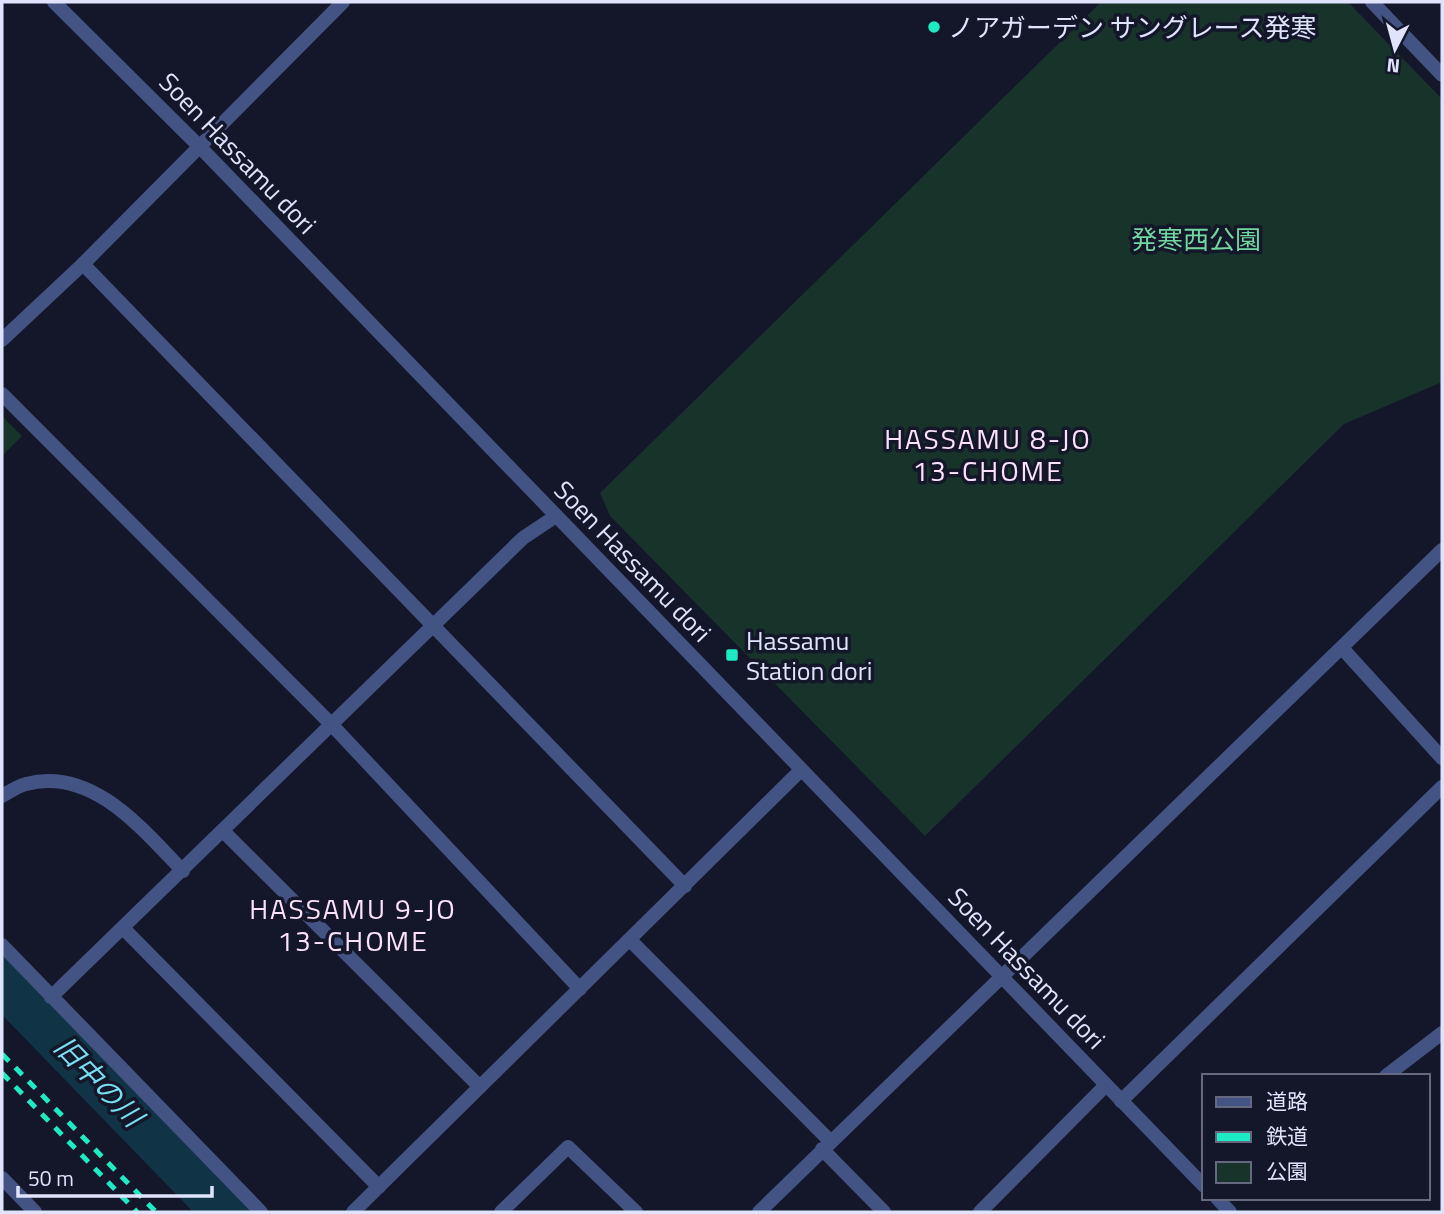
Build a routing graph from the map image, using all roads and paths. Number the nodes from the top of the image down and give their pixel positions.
1 (54, 2) edge
2 (343, 2) edge
3 (1372, 2) edge
4 (1442, 75) edge
5 (200, 148) junction
6 (83, 264) junction
7 (2, 340) edge
8 (2, 394) edge
9 (555, 516) junction
10 (1442, 550) edge
11 (434, 625) junction
12 (1342, 648) junction
13 (331, 724) junction
14 (1442, 758) edge
15 (801, 770) junction
16 (1442, 787) edge
17 (2, 796) edge
18 (224, 832) junction
19 (183, 871) junction
20 (685, 886) junction
21 (124, 929) junction
22 (630, 940) junction
23 (2, 945) edge
24 (1001, 976) junction
25 (580, 989) junction
26 (51, 997) junction
27 (1442, 1033) edge
28 (1389, 1074) edge
29 (1106, 1085) junction
30 (480, 1087) junction
31 (1121, 1101) junction
32 (826, 1145) junction
33 (2, 1178) edge
34 (1202, 1184) edge
35 (379, 1187) junction
36 (35, 1212) edge
37 (261, 1212) edge
38 (354, 1212) edge
39 (500, 1212) edge
40 (636, 1212) edge
41 (760, 1212) edge
42 (884, 1212) edge
43 (980, 1212) edge

1 - 5 street, Soen Hassamu dori
2 - 5 street
3 - 4 street
5 - 6 street
5 - 9 street, Soen Hassamu dori
6 - 7 street
6 - 11 street
8 - 13 street
9 - 11 street
9 - 15 street, Soen Hassamu dori
10 - 12 street
11 - 13 street
11 - 20 street
12 - 14 street
12 - 24 street
13 - 18 street
13 - 25 street
15 - 20 street
15 - 24 street, Soen Hassamu dori
16 - 31 street
17 - 19 street
18 - 19 street
18 - 30 street
19 - 21 street
20 - 22 street
21 - 26 street
21 - 35 street
22 - 25 street
22 - 32 street
23 - 26 street
24 - 29 street, Soen Hassamu dori
24 - 32 street
25 - 30 street
26 - 37 street
27 - 28 street
29 - 31 street, Soen Hassamu dori
29 - 43 street
30 - 35 street
31 - 34 street, Soen Hassamu dori
32 - 41 street
32 - 42 street
33 - 36 street
35 - 38 street
39 - 40 street

